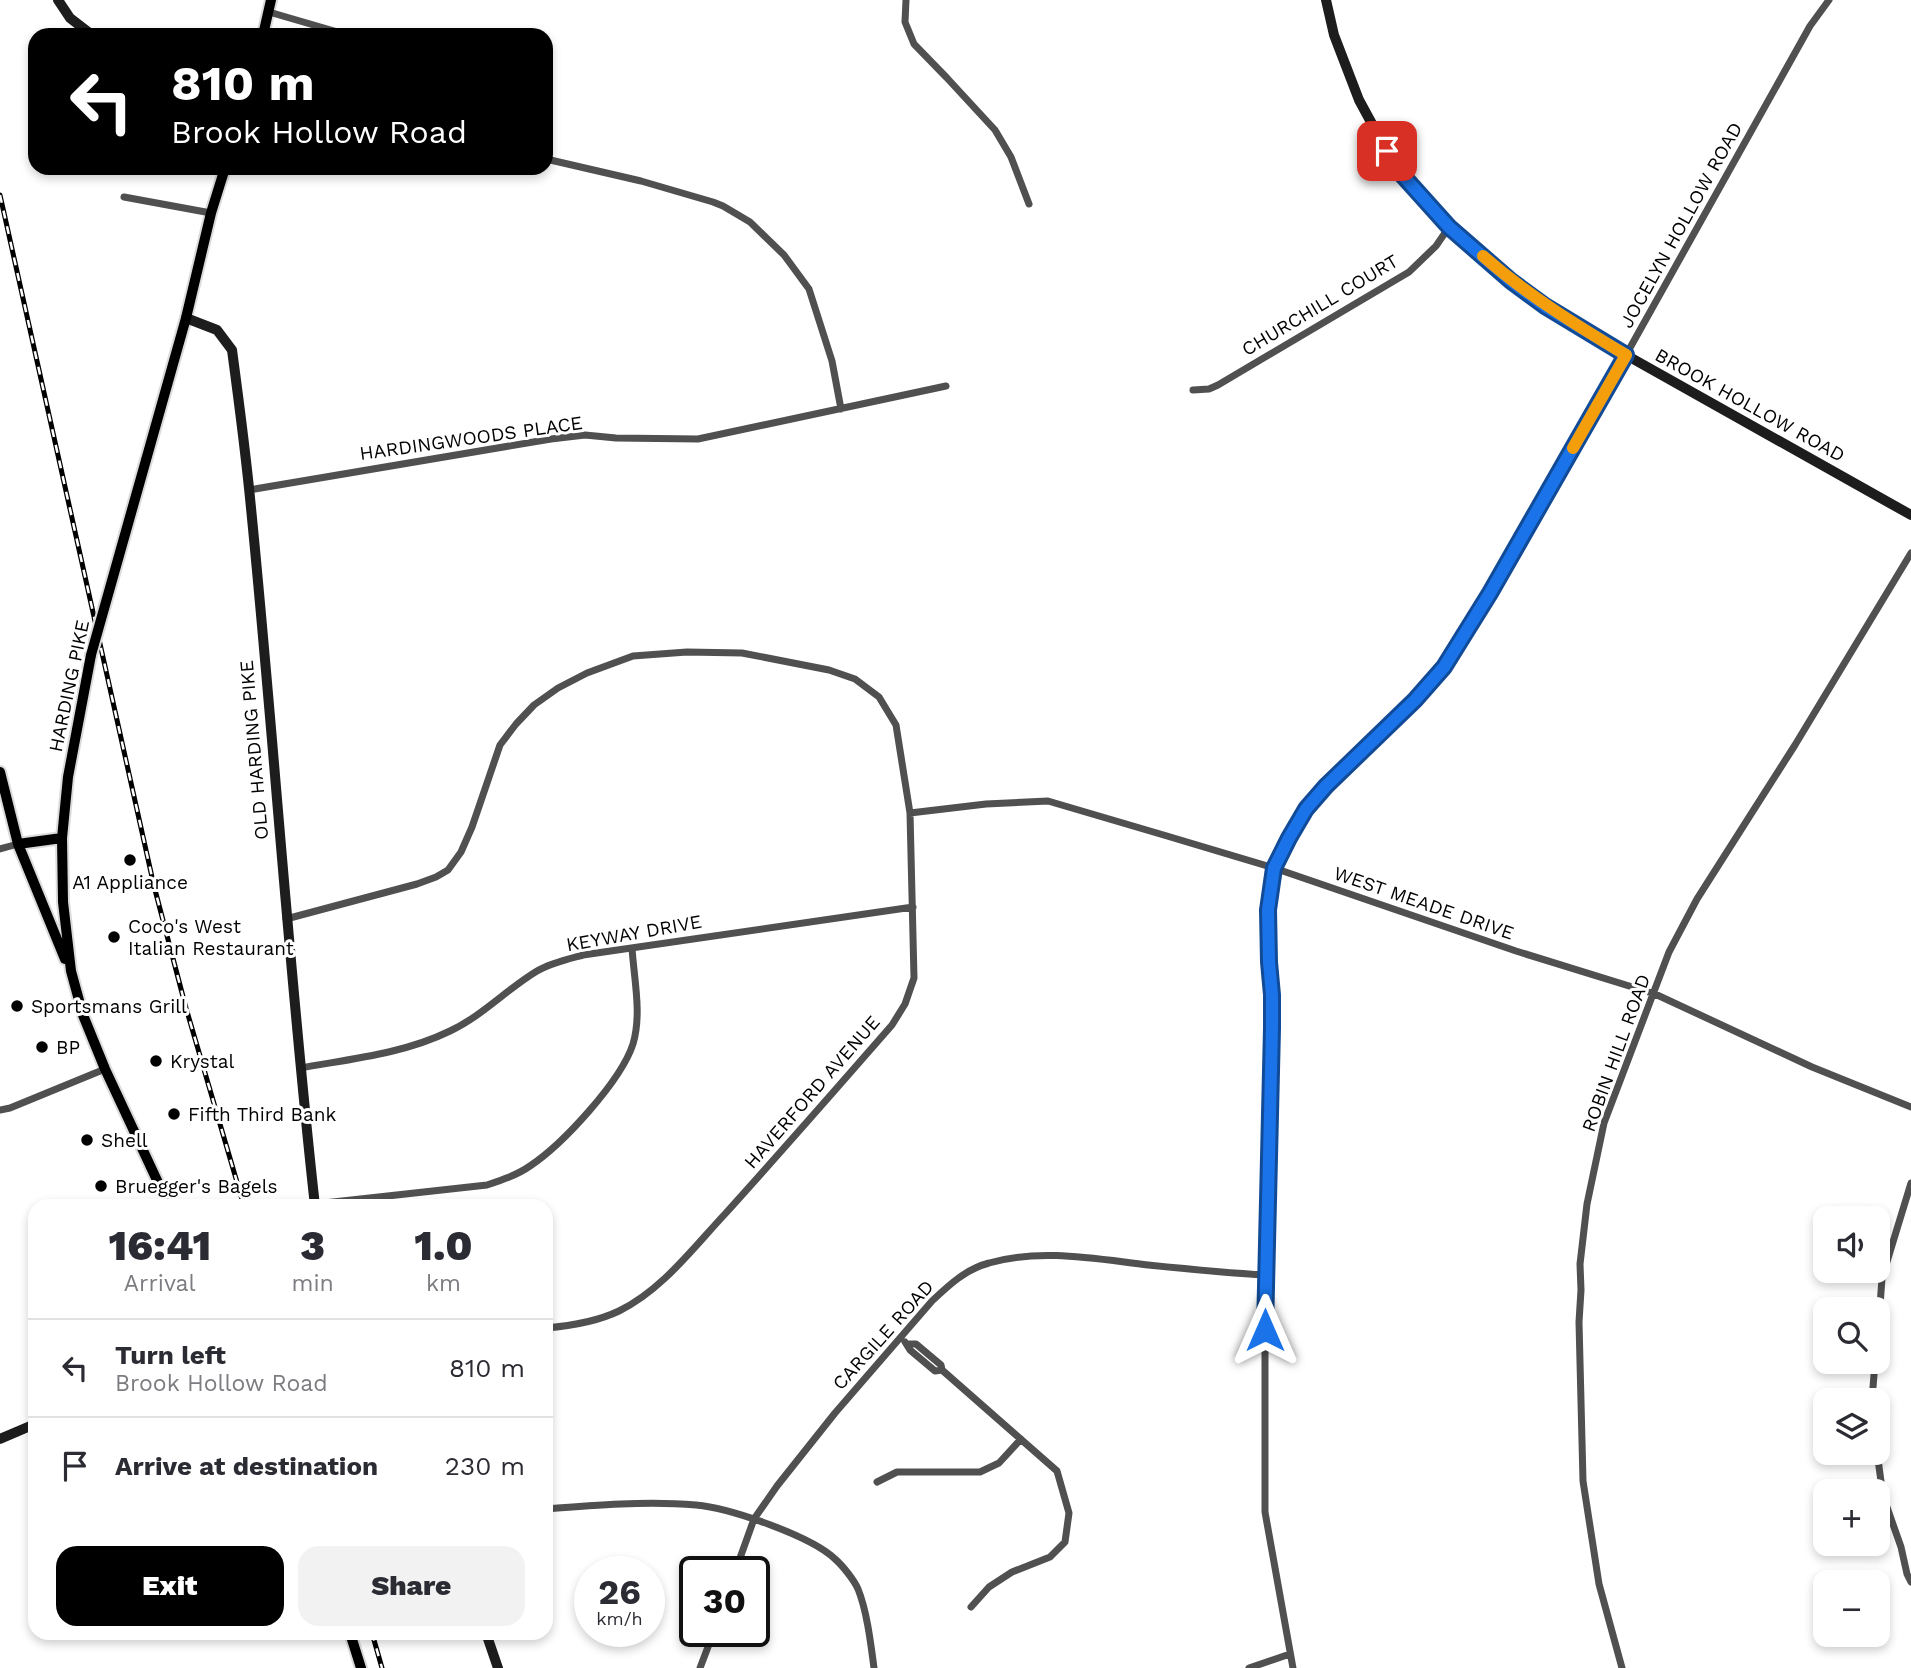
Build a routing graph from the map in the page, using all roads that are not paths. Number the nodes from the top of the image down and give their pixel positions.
1 (58, 0) edge
2 (271, 0) edge
3 (906, 0) edge
4 (1326, 0) edge
5 (1829, 0) edge
6 (269, 12) junction
7 (83, 28) edge
8 (264, 28) edge
9 (324, 28) edge
10 (553, 161) edge
11 (223, 175) edge
12 (124, 197) dead end
13 (1029, 204) dead end
14 (211, 213) junction
15 (1449, 227) junction
16 (186, 318) junction
17 (1626, 355) junction
18 (946, 386) dead end
19 (1193, 390) dead end
20 (841, 409) junction
21 (249, 489) junction
22 (1911, 514) edge
23 (1911, 553) edge
24 (0, 772) edge
25 (910, 813) junction
26 (62, 838) junction
27 (18, 844) junction
28 (0, 849) edge
29 (1274, 868) junction
30 (914, 906) junction
31 (286, 919) junction
32 (632, 948) junction
33 (71, 971) junction
34 (1655, 994) junction
35 (300, 1068) junction
36 (105, 1069) junction
37 (1911, 1107) edge
38 (0, 1110) edge
39 (1911, 1183) edge
40 (166, 1199) edge
41 (314, 1199) edge
42 (366, 1199) edge
43 (1265, 1275) junction
44 (1881, 1297) edge
45 (553, 1327) edge
46 (899, 1337) junction
47 (28, 1427) edge
48 (1021, 1438) junction
49 (0, 1439) edge
50 (1879, 1465) edge
51 (877, 1482) dead end
52 (553, 1509) edge
53 (754, 1519) junction
54 (741, 1556) edge
55 (1911, 1582) edge
56 (971, 1607) dead end
57 (352, 1640) edge
58 (488, 1640) edge
59 (708, 1647) edge
60 (1290, 1654) junction
61 (361, 1668) edge
62 (498, 1668) edge
63 (700, 1668) edge
64 (874, 1668) edge
65 (1249, 1668) edge
66 (1293, 1668) edge
67 (1622, 1668) edge

1 - 7 street
2 - 6 main road
3 - 13 street
4 - 15 street, BROOK HOLLOW ROAD
5 - 17 street, JOCELYN HOLLOW ROAD
6 - 8 main road
6 - 9 street
10 - 20 street
11 - 14 main road, HARDING PIKE
12 - 14 street
14 - 16 main road, HARDING PIKE
15 - 17 street, BROOK HOLLOW ROAD
15 - 19 street, CHURCHILL COURT
16 - 21 street, OLD HARDING PIKE
16 - 26 main road, HARDING PIKE, bridge
17 - 22 street, BROOK HOLLOW ROAD
17 - 29 street, JOCELYN HOLLOW ROAD
18 - 20 street, HARDINGWOODS PLACE
20 - 21 street, HARDINGWOODS PLACE
21 - 31 street, OLD HARDING PIKE
23 - 34 street, ROBIN HILL ROAD
24 - 27 main road
25 - 29 street, WEST MEADE DRIVE
25 - 30 street, HAVERFORD AVENUE
25 - 31 street, HAVERFORD AVENUE
26 - 27 main road
26 - 33 main road, HARDING PIKE
27 - 28 street
27 - 33 main road
29 - 34 street, WEST MEADE DRIVE
29 - 43 street, JOCELYN HOLLOW ROAD
30 - 32 street, KEYWAY DRIVE
30 - 45 street, HAVERFORD AVENUE
31 - 35 street, OLD HARDING PIKE
32 - 35 street, KEYWAY DRIVE
32 - 42 street
33 - 36 main road, HARDING PIKE
34 - 37 street, WEST MEADE DRIVE
34 - 67 street, ROBIN HILL ROAD
35 - 41 street, OLD HARDING PIKE
36 - 38 street
36 - 40 main road, HARDING PIKE
39 - 44 street
43 - 46 street, CARGILE ROAD
43 - 60 street, JOCELYN HOLLOW ROAD
46 - 48 street
46 - 53 street, CARGILE ROAD
47 - 49 street
48 - 51 street
48 - 56 street
50 - 55 street
52 - 53 street
53 - 54 street, CARGILE ROAD
53 - 64 street
57 - 61 main road
58 - 62 street
59 - 63 street
60 - 65 street
60 - 66 street, JOCELYN HOLLOW ROAD

